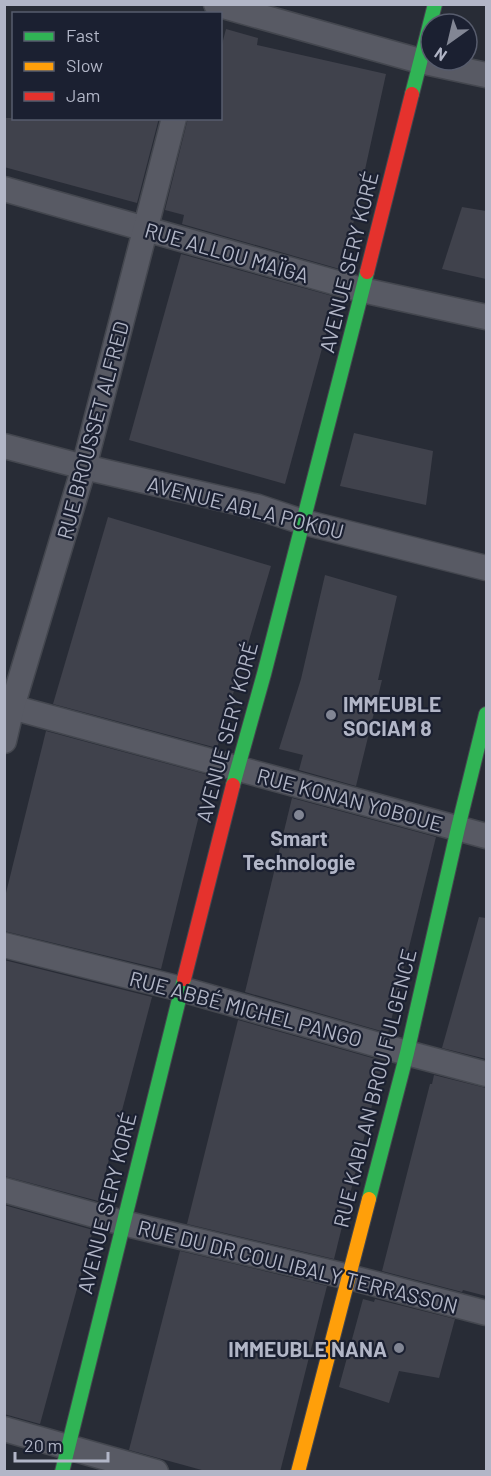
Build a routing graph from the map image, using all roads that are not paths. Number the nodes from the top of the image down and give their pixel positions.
1 (216, 4) edge
2 (419, 61) edge
3 (419, 65) edge
4 (174, 120) edge
5 (4, 189) edge
6 (146, 230) junction
7 (362, 290) junction
8 (486, 317) edge
9 (4, 446) edge
10 (84, 467) junction
11 (303, 522) junction
12 (486, 568) edge
13 (8, 706) edge
14 (486, 714) edge
15 (4, 741) edge
16 (237, 769) junction
17 (458, 828) junction
18 (486, 836) edge
19 (4, 945) edge
20 (181, 989) junction
21 (407, 1053) junction
22 (486, 1074) edge
23 (4, 1190) edge
24 (123, 1222) junction
25 (349, 1277) junction
26 (486, 1312) edge
27 (4, 1429) edge
28 (69, 1447) junction
29 (62, 1472) edge
30 (156, 1472) edge
31 (298, 1472) edge

1 - 2 street
3 - 7 street, AVENUE SERY KORÉ
4 - 6 street, RUE BROUSSET ALFRED
5 - 6 street, RUE ALLOU MAÏGA
6 - 7 street, RUE ALLOU MAÏGA
6 - 10 street, RUE BROUSSET ALFRED
7 - 8 street, RUE ALLOU MAÏGA
7 - 11 street, AVENUE SERY KORÉ
9 - 10 street, AVENUE ABLA POKOU
10 - 11 street, AVENUE ABLA POKOU
10 - 13 street, RUE BROUSSET ALFRED
11 - 12 street, AVENUE ABLA POKOU
11 - 16 street, AVENUE SERY KORÉ
13 - 15 street, RUE BROUSSET ALFRED
13 - 16 street, RUE KONAN YOBOUE
14 - 17 street, RUE KABLAN BROU FULGENCE
16 - 17 street, RUE KONAN YOBOUE
16 - 20 street, AVENUE SERY KORÉ
17 - 18 street, RUE KONAN YOBOUE
17 - 21 street, RUE KABLAN BROU FULGENCE
19 - 20 street, RUE ABBÉ MICHEL PANGO
20 - 21 street, RUE ABBÉ MICHEL PANGO
20 - 24 street, AVENUE SERY KORÉ
21 - 22 street, RUE ABBÉ MICHEL PANGO
21 - 25 street, RUE KABLAN BROU FULGENCE
23 - 24 street, RUE DU DR COULIBALY TERRASSON
24 - 25 street, RUE DU DR COULIBALY TERRASSON
24 - 28 street, AVENUE SERY KORÉ
25 - 26 street, RUE DU DR COULIBALY TERRASSON
25 - 31 street, RUE KABLAN BROU FULGENCE
27 - 28 street
28 - 29 street, AVENUE SERY KORÉ
28 - 30 street

